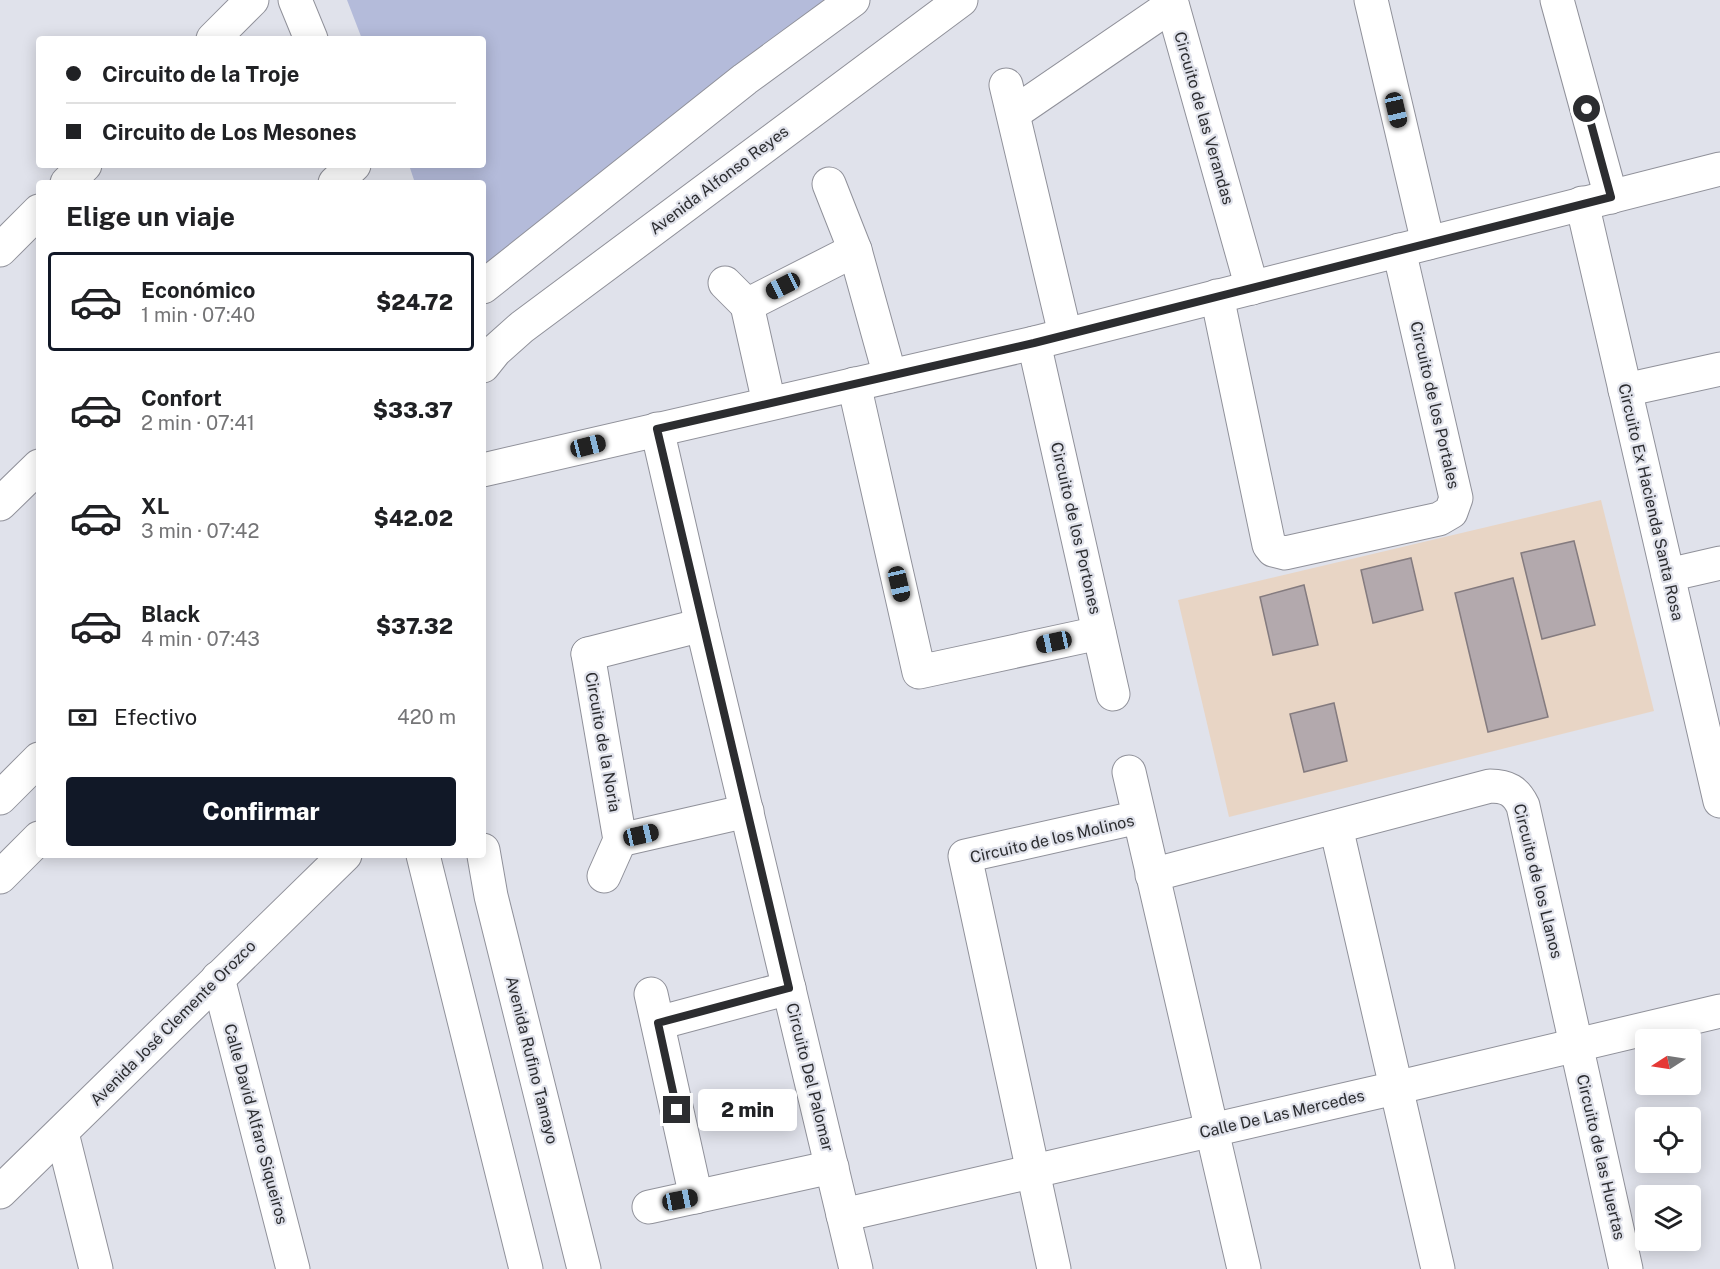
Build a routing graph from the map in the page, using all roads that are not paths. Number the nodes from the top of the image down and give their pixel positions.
1 (252, 0) edge
2 (295, 0) edge
3 (853, 0) edge
4 (961, 0) edge
5 (1371, 0) edge
6 (1557, 0) edge
7 (1171, 2) edge
8 (216, 36) edge
9 (310, 36) edge
10 (83, 168) edge
11 (351, 168) edge
12 (1720, 169) edge
13 (70, 180) edge
14 (338, 180) edge
15 (829, 184) dead end
16 (1596, 200) junction
17 (36, 214) edge
18 (1413, 247) junction
19 (0, 250) edge
20 (855, 250) junction
21 (486, 285) edge
22 (1252, 288) junction
23 (1217, 296) junction
24 (1065, 334) junction
25 (1034, 343) junction
26 (486, 362) edge
27 (1720, 369) edge
28 (890, 376) junction
29 (854, 384) junction
30 (1625, 390) junction
31 (769, 403) junction
32 (657, 429) junction
33 (36, 469) edge
34 (486, 470) edge
35 (0, 504) edge
36 (1720, 563) edge
37 (1668, 575) junction
38 (702, 625) junction
39 (1099, 633) junction
40 (1113, 694) dead end
41 (1715, 759) edge
42 (36, 762) edge
43 (1129, 772) dead end
44 (0, 798) edge
45 (1720, 801) edge
46 (747, 811) junction
47 (1139, 817) junction
48 (1336, 827) junction
49 (620, 840) junction
50 (36, 841) edge
51 (342, 858) edge
52 (424, 858) edge
53 (484, 858) edge
54 (1152, 875) junction
55 (604, 876) dead end
56 (0, 877) edge
57 (218, 978) junction
58 (789, 988) junction
59 (1720, 1011) edge
60 (1577, 1046) junction
61 (1395, 1089) junction
62 (1212, 1131) junction
63 (62, 1132) junction
64 (832, 1167) junction
65 (1032, 1172) junction
66 (0, 1192) edge
67 (696, 1197) junction
68 (649, 1207) dead end
69 (843, 1215) junction
70 (96, 1269) edge
71 (293, 1269) edge
72 (526, 1269) edge
73 (584, 1269) edge
74 (856, 1269) edge
75 (1054, 1269) edge
76 (1244, 1269) edge
77 (1438, 1269) edge
78 (1626, 1269) edge

1 - 8 street
2 - 9 street
3 - 21 street
4 - 26 street, Avenida Alfonso Reyes
5 - 18 street, Circuito de los Portales
6 - 16 street, Circuito Ex Hacienda Santa Rosa
7 - 22 street, Circuito de las Verandas
7 - 24 street, Circuito de las Verandas
10 - 13 street
11 - 14 street
12 - 16 street
15 - 20 street
16 - 18 street
16 - 30 street, Circuito Ex Hacienda Santa Rosa
17 - 19 street
18 - 22 street
18 - 23 street, Circuito de los Portales
20 - 28 street
20 - 31 street
22 - 23 street
23 - 24 street
24 - 25 street
25 - 28 street
25 - 39 street, Circuito de los Portones
27 - 30 street
28 - 29 street
29 - 31 street
29 - 39 street, Circuito de los Portones
30 - 37 street, Circuito Ex Hacienda Santa Rosa
31 - 32 street
32 - 34 street
32 - 38 street, Circuito Del Palomar
33 - 35 street
36 - 37 street
37 - 41 street, Circuito Ex Hacienda Santa Rosa
38 - 46 street, Circuito Del Palomar
38 - 49 street, Circuito de la Noria
39 - 40 street
41 - 45 street, Circuito Ex Hacienda Santa Rosa
42 - 44 street
43 - 47 street
46 - 49 street
46 - 58 street, Circuito Del Palomar
47 - 54 street, Circuito de los Molinos
47 - 65 street, Circuito de los Molinos
48 - 54 street, Circuito de los Llanos
48 - 60 street, Circuito de los Llanos
48 - 61 street
49 - 55 street
50 - 56 street
51 - 57 street, Avenida José Clemente Orozco
52 - 72 street
53 - 73 street, Avenida Rufino Tamayo
54 - 62 street, Circuito de los Molinos
57 - 63 street, Avenida José Clemente Orozco
57 - 71 street, Calle David Alfaro Siqueiros
58 - 64 street, Circuito Del Palomar
58 - 67 street
59 - 60 street, Calle De Las Mercedes
60 - 61 street, Calle De Las Mercedes
60 - 78 street, Circuito de las Huertas
61 - 62 street, Calle De Las Mercedes
61 - 77 street
62 - 65 street, Calle De Las Mercedes
62 - 76 street, Circuito de los Molinos
63 - 66 street, Avenida José Clemente Orozco
63 - 70 street
64 - 67 street
64 - 69 street, Circuito Del Palomar
65 - 69 street, Calle De Las Mercedes
65 - 75 street, Circuito de los Molinos
67 - 68 street
69 - 74 street, Circuito Del Palomar

